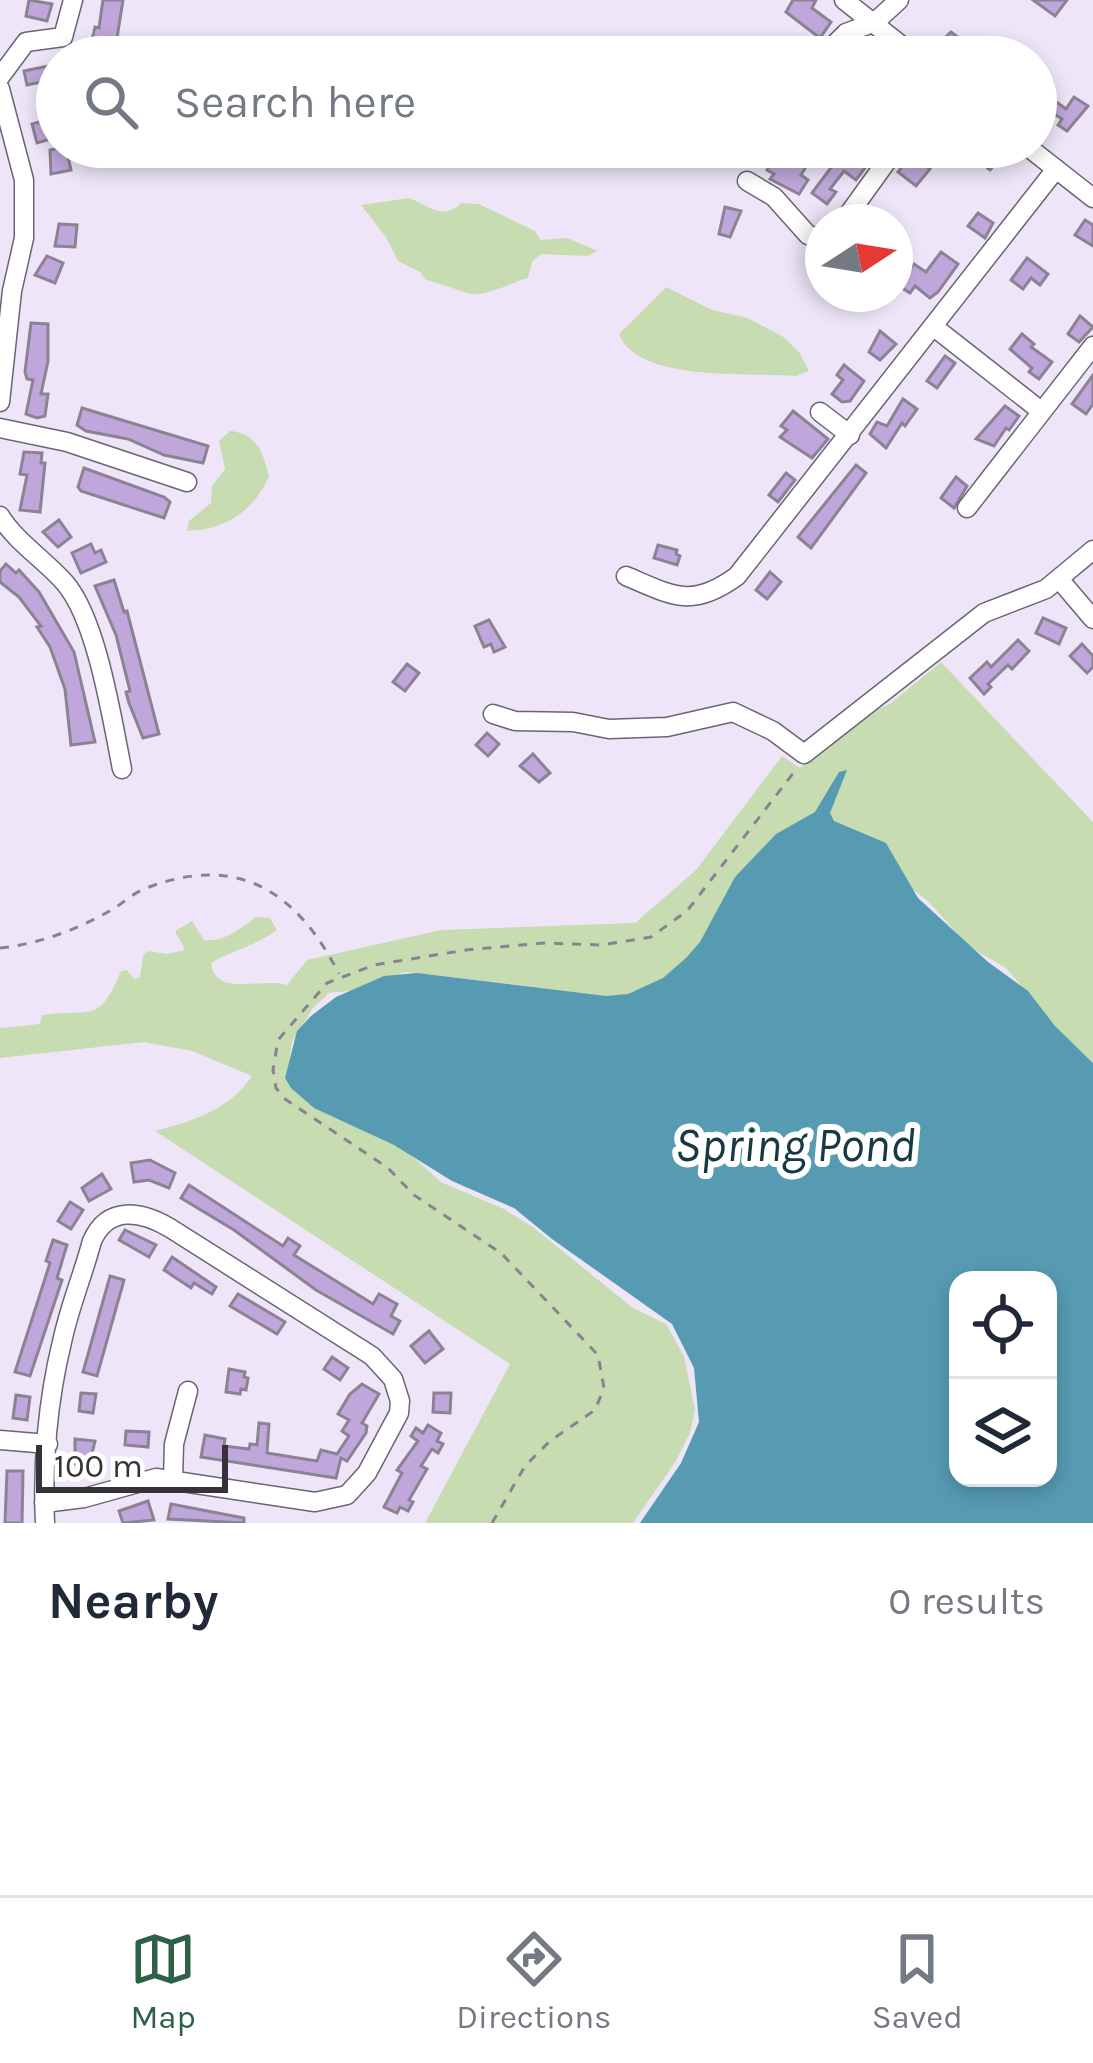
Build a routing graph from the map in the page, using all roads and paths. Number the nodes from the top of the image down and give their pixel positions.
1 (73, 0) edge
2 (844, 0) edge
3 (899, 0) edge
4 (875, 22) junction
5 (63, 36) edge
6 (843, 36) edge
7 (891, 36) edge
8 (36, 41) edge
9 (0, 76) edge
10 (0, 89) edge
11 (883, 168) edge
12 (1056, 169) joint
13 (747, 181) dead end
14 (1093, 198) edge
15 (856, 204) edge
16 (805, 232) edge
17 (9, 264) edge
18 (934, 327) junction
19 (1093, 346) edge
20 (0, 403) edge
21 (1041, 411) junction
22 (820, 412) dead end
23 (0, 428) edge
24 (850, 435) junction
25 (187, 482) dead end
26 (967, 508) dead end
27 (0, 516) edge
28 (1093, 550) edge
29 (626, 576) dead end
30 (1059, 579) junction
31 (1093, 619) edge
32 (493, 714) dead end
33 (804, 754) junction
34 (122, 769) dead end
35 (0, 948) edge
36 (339, 976) junction
37 (188, 1391) dead end
38 (0, 1440) edge
39 (48, 1444) junction
40 (172, 1479) junction
41 (45, 1513) edge
42 (492, 1523) edge

1 - 5 street
2 - 4 street
3 - 4 street
4 - 6 street
4 - 7 street
8 - 9 street
10 - 17 street
11 - 15 street
12 - 14 street
12 - 18 street
13 - 16 street
17 - 20 street
18 - 21 street
18 - 24 street
19 - 21 street
21 - 26 street
22 - 24 street
23 - 25 street
24 - 29 street
27 - 34 street
28 - 30 street
30 - 31 street
30 - 33 street
32 - 33 street
33 - 36 path
35 - 36 path
36 - 42 path
37 - 40 street
38 - 39 street
39 - 40 street
39 - 41 street
40 - 41 street

